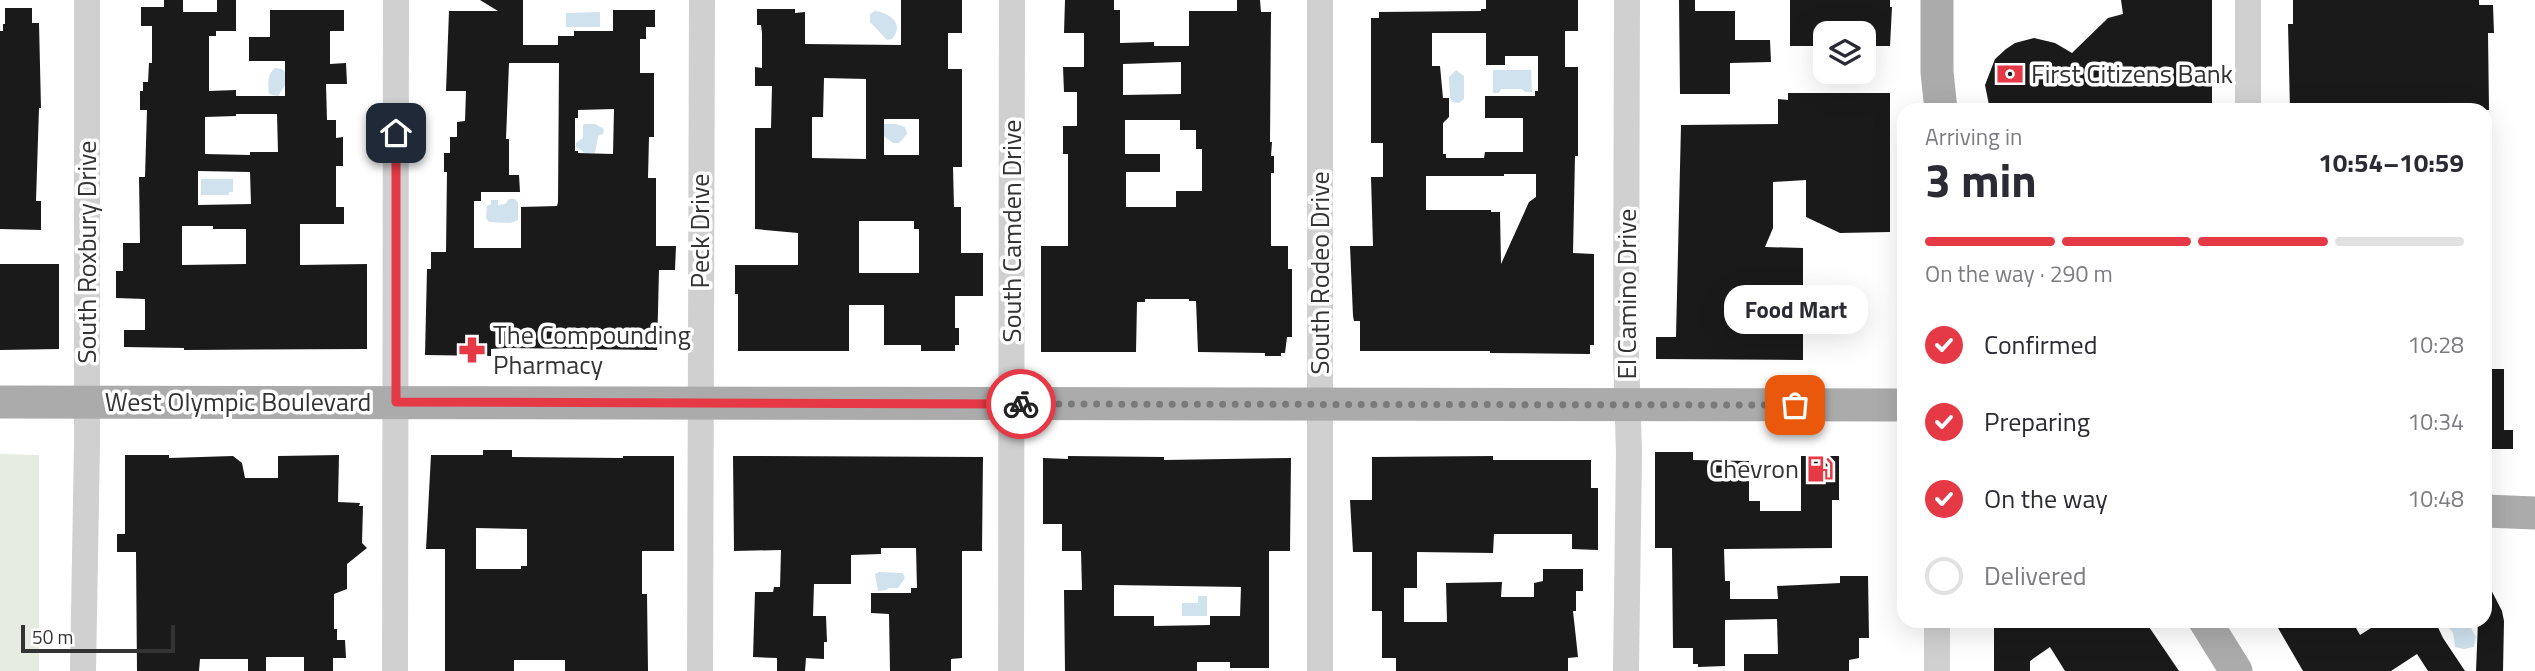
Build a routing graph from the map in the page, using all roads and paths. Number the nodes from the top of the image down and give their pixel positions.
1 (87, 0) edge
2 (396, 0) edge
3 (702, 0) edge
4 (1012, 0) edge
5 (1320, 0) edge
6 (1627, 0) edge
7 (1937, 0) edge
8 (2248, 0) edge
9 (1940, 103) edge
10 (2248, 103) edge
11 (0, 402) edge
12 (87, 402) junction
13 (396, 402) junction
14 (700, 403) junction
15 (1012, 404) junction
16 (1321, 404) junction
17 (1628, 405) junction
18 (1897, 405) edge
19 (2492, 511) edge
20 (2535, 513) edge
21 (1937, 628) edge
22 (2209, 628) edge
23 (83, 671) edge
24 (395, 671) edge
25 (700, 671) edge
26 (1011, 671) edge
27 (1320, 671) edge
28 (1626, 671) edge
29 (1937, 671) edge
30 (2236, 671) edge

1 - 12 street, South Roxbury Drive
2 - 13 street
3 - 14 street, Peck Drive
4 - 15 street, South Camden Drive
5 - 16 street, South Rodeo Drive
6 - 17 street, El Camino Drive
7 - 9 main road
8 - 10 street
11 - 12 main road, West Olympic Boulevard
12 - 13 main road, West Olympic Boulevard
12 - 23 street, South Roxbury Drive
13 - 14 main road, West Olympic Boulevard
13 - 24 street
14 - 15 main road, West Olympic Boulevard
14 - 25 street, Peck Drive
15 - 16 main road, West Olympic Boulevard
15 - 26 street, South Camden Drive
16 - 17 main road, West Olympic Boulevard
16 - 27 street, South Rodeo Drive
17 - 18 main road, West Olympic Boulevard
17 - 28 street, El Camino Drive
19 - 20 main road
21 - 29 street
22 - 30 main road

